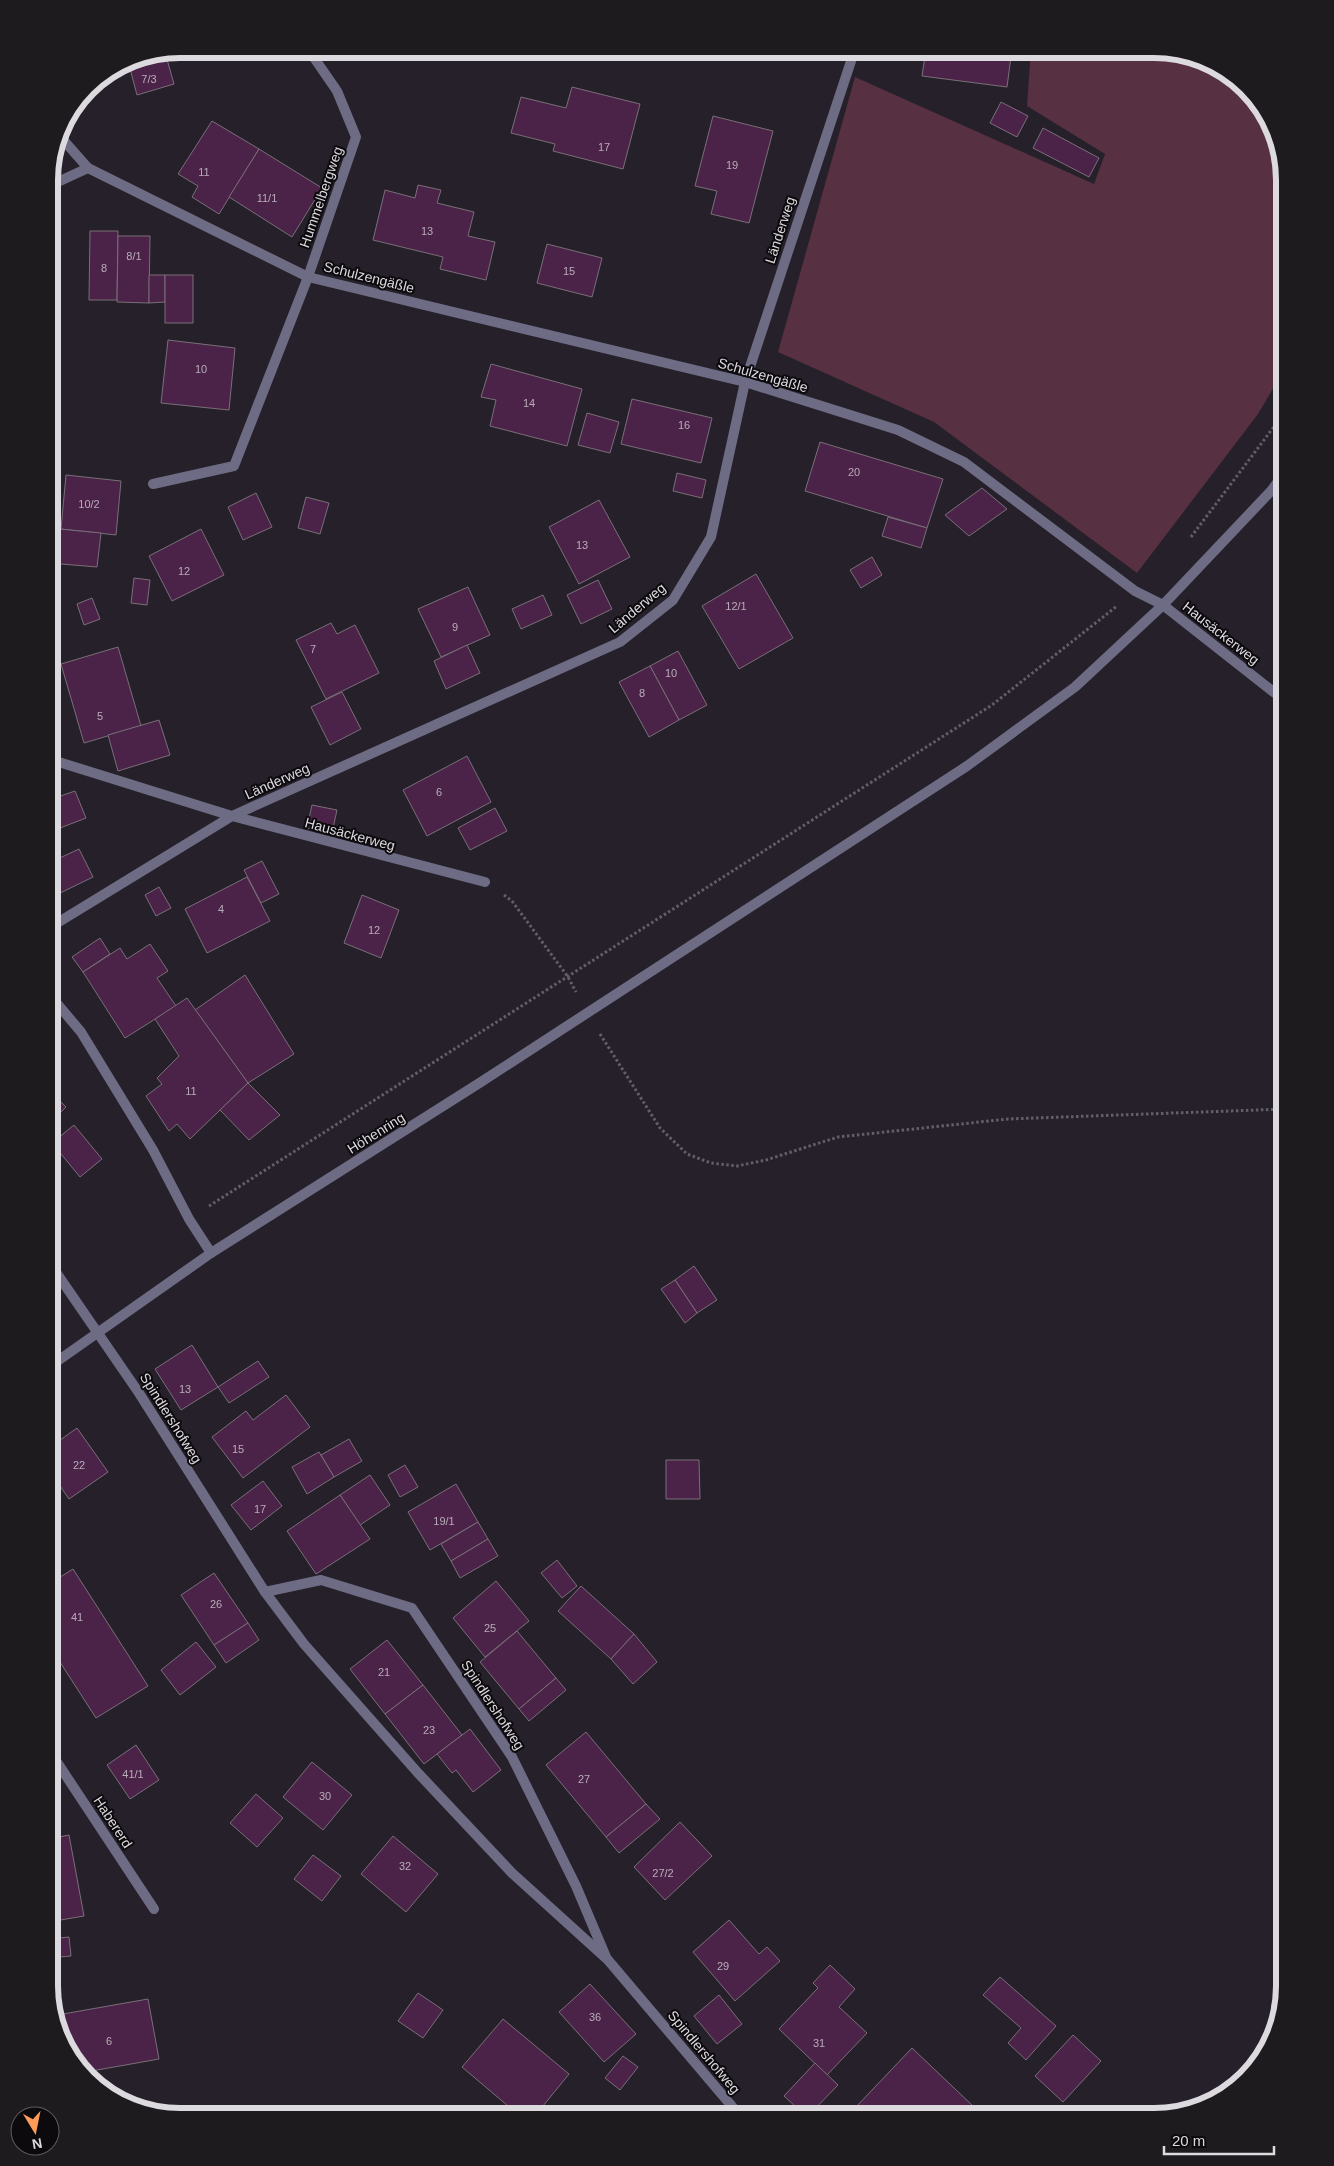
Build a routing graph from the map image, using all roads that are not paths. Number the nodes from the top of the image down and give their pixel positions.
1 (314, 58) edge
2 (852, 58) edge
3 (64, 141) edge
4 (88, 168) junction
5 (58, 182) edge
6 (308, 276) junction
7 (745, 382) junction
8 (153, 484) dead end
9 (1276, 484) edge
10 (1163, 605) junction
11 (1276, 694) edge
12 (58, 762) edge
13 (232, 816) junction
14 (485, 882) road end
15 (58, 922) edge
16 (58, 1005) edge
17 (211, 1254) junction
18 (58, 1275) edge
19 (98, 1331) junction
20 (58, 1360) edge
21 (265, 1592) junction
22 (58, 1764) edge
23 (154, 1909) dead end
24 (608, 1960) junction
25 (733, 2108) edge

1 - 6 street, Hummelbergweg
2 - 7 street, Länderweg
3 - 4 street, Schulzengäßle
4 - 5 street
4 - 6 street, Schulzengäßle
6 - 7 street, Schulzengäßle
6 - 8 street, Schulzengäßle
7 - 10 street, Schulzengäßle
7 - 13 street, Länderweg
9 - 10 street, Höhenring
10 - 11 street, Hausäckerweg
10 - 17 street, Höhenring
12 - 13 street, Hausäckerweg
13 - 14 street, Hausäckerweg
13 - 15 street, Länderweg
16 - 17 street
17 - 19 street, Höhenring
18 - 19 street, Spindlershofweg
19 - 20 street, Höhenring
19 - 21 street, Spindlershofweg
21 - 24 street, Spindlershofweg
21 - 24 street, Spindlershofweg
22 - 23 street, Habererd
24 - 25 street, Spindlershofweg

